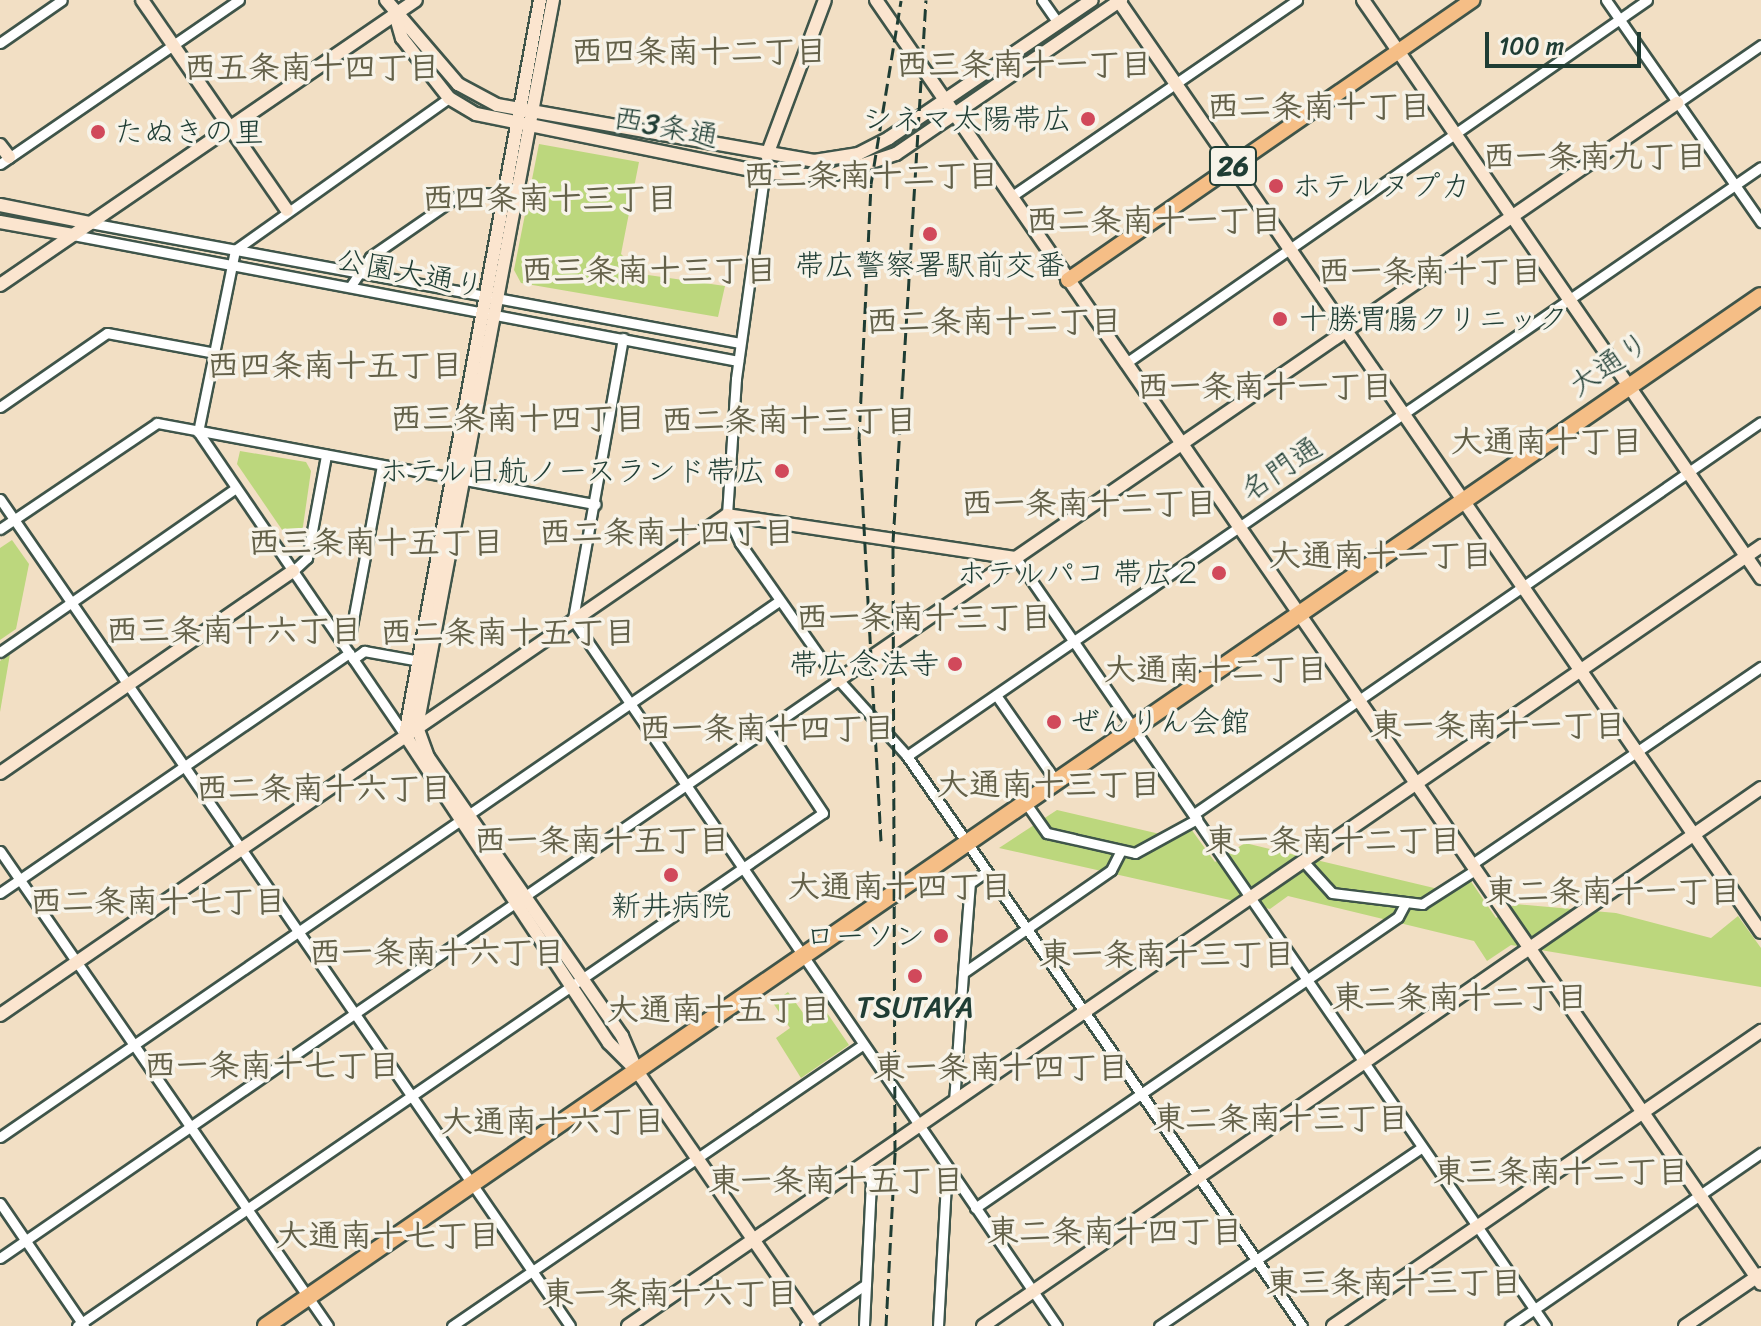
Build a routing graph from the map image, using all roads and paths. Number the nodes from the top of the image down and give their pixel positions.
1 (62, 0) edge
2 (142, 0) edge
3 (239, 0) edge
4 (386, 0) edge
5 (416, 0) edge
6 (540, 0) edge
7 (553, 0) edge
8 (825, 0) edge
9 (876, 0) edge
10 (1042, 0) edge
11 (1092, 0) edge
12 (1119, 0) edge
13 (1297, 0) edge
14 (1363, 0) edge
15 (1473, 0) edge
16 (1606, 0) edge
17 (1647, 0) edge
18 (395, 14) junction
19 (1619, 19) junction
20 (1058, 23) junction
21 (0, 43) edge
22 (174, 45) junction
23 (1761, 45) edge
24 (1398, 52) junction
25 (1175, 83) junction
26 (449, 98) junction
27 (945, 100) junction
28 (1677, 103) junction
29 (527, 111) junction
30 (955, 114) junction
31 (231, 126) junction
32 (523, 127) junction
33 (1455, 136) junction
34 (0, 145) edge
35 (767, 155) junction
36 (4, 161) edge
37 (1233, 166) junction
38 (1761, 167) edge
39 (765, 173) junction
40 (1735, 185) junction
41 (501, 194) junction
42 (1012, 196) junction
43 (0, 205) edge
44 (287, 210) junction
45 (1511, 217) junction
46 (0, 222) edge
47 (1761, 222) edge
48 (89, 223) junction
49 (73, 235) junction
50 (235, 250) junction
51 (1290, 250) junction
52 (232, 264) junction
53 (355, 272) junction
54 (1068, 280) junction
55 (0, 285) edge
56 (350, 287) junction
57 (483, 296) junction
58 (1761, 296) edge
59 (497, 299) junction
60 (1569, 300) junction
61 (487, 312) junction
62 (1346, 332) junction
63 (623, 338) junction
64 (740, 343) junction
65 (215, 353) junction
66 (738, 361) junction
67 (1126, 363) junction
68 (1628, 385) junction
69 (0, 407) edge
70 (1404, 414) junction
71 (1761, 422) edge
72 (198, 432) junction
73 (1182, 444) junction
74 (326, 455) junction
75 (382, 465) junction
76 (1688, 471) junction
77 (455, 479) junction
78 (236, 488) junction
79 (0, 499) edge
80 (1463, 500) junction
81 (596, 504) junction
82 (727, 515) junction
83 (14, 519) junction
84 (1239, 527) junction
85 (0, 529) edge
86 (1761, 546) edge
87 (1746, 556) junction
88 (1016, 558) junction
89 (293, 571) junction
90 (1761, 578) edge
91 (1523, 587) junction
92 (73, 601) junction
93 (779, 601) junction
94 (1298, 613) junction
95 (573, 620) junction
96 (339, 638) junction
97 (1074, 641) junction
98 (0, 652) edge
99 (351, 656) junction
100 (414, 660) junction
101 (1761, 667) edge
102 (1580, 671) junction
103 (837, 681) junction
104 (130, 684) junction
105 (996, 695) junction
106 (1358, 701) junction
107 (628, 705) junction
108 (1133, 726) junction
109 (417, 727) junction
110 (767, 729) junction
111 (405, 735) junction
112 (1637, 752) junction
113 (907, 756) junction
114 (184, 766) junction
115 (0, 773) edge
116 (1056, 781) junction
117 (1415, 783) junction
118 (684, 787) junction
119 (1761, 788) edge
120 (1025, 802) junction
121 (1195, 816) junction
122 (464, 817) junction
123 (1693, 834) junction
124 (966, 842) junction
125 (242, 848) junction
126 (1121, 850) junction
127 (0, 851) edge
128 (1303, 861) junction
129 (1474, 867) junction
130 (742, 869) junction
131 (986, 872) junction
132 (20, 880) junction
133 (0, 893) edge
134 (1250, 897) junction
135 (520, 900) junction
136 (1406, 902) junction
137 (1756, 914) edge
138 (1027, 929) junction
139 (299, 930) junction
140 (1761, 932) edge
141 (1529, 948) junction
142 (801, 956) junction
143 (77, 962) junction
144 (963, 973) junction
145 (1307, 980) junction
146 (577, 982) junction
147 (1084, 1012) junction
148 (356, 1013) junction
149 (0, 1015) edge
150 (1761, 1031) edge
151 (133, 1045) junction
152 (863, 1045) junction
153 (1364, 1062) junction
154 (637, 1071) junction
155 (412, 1094) junction
156 (1142, 1094) junction
157 (954, 1102) junction
158 (1643, 1113) junction
159 (919, 1126) junction
160 (191, 1128) junction
161 (0, 1137) edge
162 (1422, 1147) junction
163 (1761, 1153) edge
164 (696, 1156) junction
165 (863, 1164) junction
166 (947, 1166) junction
167 (1199, 1176) junction
168 (471, 1183) junction
169 (1700, 1196) junction
170 (0, 1203) edge
171 (975, 1208) junction
172 (247, 1209) junction
173 (1478, 1228) junction
174 (753, 1239) junction
175 (26, 1240) junction
176 (0, 1258) edge
177 (1257, 1259) junction
178 (532, 1270) junction
179 (1759, 1278) edge
180 (866, 1284) junction
181 (1033, 1292) junction
182 (308, 1297) junction
183 (1534, 1309) junction
184 (81, 1325) edge
185 (810, 1325) edge
186 (266, 1326) edge
187 (328, 1326) edge
188 (452, 1326) edge
189 (570, 1326) edge
190 (628, 1326) edge
191 (864, 1326) edge
192 (938, 1326) edge
193 (983, 1326) edge
194 (1057, 1326) edge
195 (1159, 1326) edge
196 (1302, 1326) edge
197 (1333, 1326) edge
198 (1510, 1326) edge
199 (1546, 1326) edge
200 (1685, 1326) edge

1 - 21 street
2 - 22 street
3 - 22 street
4 - 18 street
5 - 18 street
6 - 29 street
7 - 29 street
8 - 35 street
9 - 27 street
10 - 20 street
11 - 20 street
12 - 25 street
12 - 30 street, 西3条通
13 - 25 street
14 - 24 street
15 - 24 main road, 26
16 - 19 street
17 - 19 street
18 - 26 street, 西3条通
18 - 29 street
18 - 31 street
19 - 28 street
19 - 33 street
20 - 27 street
22 - 31 street
22 - 36 street
23 - 28 street
24 - 33 street
24 - 37 main road, 26
25 - 37 street
25 - 42 street
26 - 32 street, 西3条通
26 - 44 street
27 - 30 street
27 - 35 street
28 - 40 street
28 - 45 street
29 - 32 street
29 - 35 street
30 - 39 street, 西3条通
30 - 42 street
31 - 44 street
31 - 48 street
32 - 39 street, 西3条通
32 - 41 street
32 - 59 street
33 - 45 street
33 - 51 street
34 - 36 street
35 - 39 street
37 - 51 street
37 - 54 main road, 26
38 - 40 street, 名門通
39 - 64 street
40 - 47 street
40 - 60 street, 名門通
41 - 53 street
41 - 57 street
42 - 54 street
43 - 48 street
44 - 50 street
45 - 60 street
45 - 62 street
46 - 49 street
48 - 49 street
48 - 50 street, 公園大通り
49 - 52 street, 公園大通り
49 - 55 street
50 - 52 street
50 - 53 street, 公園大通り
51 - 62 street
51 - 67 street
52 - 56 street, 公園大通り
52 - 65 street
53 - 56 street
53 - 57 street, 公園大通り
54 - 67 street
56 - 61 street, 公園大通り
57 - 59 street, 公園大通り
57 - 61 street
58 - 68 highway, 大通り
59 - 61 street
59 - 64 street, 公園大通り
60 - 68 street
60 - 70 street, 名門通
61 - 63 street, 公園大通り
61 - 77 street
62 - 70 street
62 - 73 street
63 - 66 street, 公園大通り
63 - 81 street
64 - 66 street
65 - 69 street
65 - 72 street
66 - 82 street
67 - 73 street
68 - 76 street
68 - 80 highway, 大通り
70 - 80 street
70 - 84 street, 名門通
71 - 76 street
72 - 74 street
72 - 78 street
72 - 83 street
73 - 84 street
73 - 88 street
74 - 75 street
74 - 89 street
75 - 77 street
75 - 96 street
76 - 87 street
76 - 91 street
77 - 81 street
77 - 100 street
77 - 109 street
78 - 89 street
78 - 92 street
79 - 83 street
80 - 91 street
80 - 94 highway, 大通り
81 - 95 street
82 - 88 street
82 - 93 street
82 - 95 street
83 - 85 street
83 - 92 street
84 - 94 street
84 - 97 street, 名門通
86 - 87 street
87 - 90 street
87 - 102 street
88 - 97 street
88 - 103 street
89 - 96 street
89 - 104 street
91 - 102 street
91 - 106 street
92 - 98 street
92 - 104 street
93 - 103 street
93 - 107 street
94 - 106 street
94 - 108 highway, 大通り
95 - 107 street
95 - 109 street
96 - 99 street
97 - 105 street, 名門通
97 - 108 street
99 - 100 street
99 - 111 street
99 - 114 street
100 - 111 street
101 - 112 street
102 - 112 street
102 - 117 street
103 - 110 street
103 - 113 street
104 - 114 street
104 - 115 street
105 - 113 street, 名門通
105 - 116 street
106 - 117 street
106 - 121 street
107 - 118 street
107 - 122 street
108 - 116 highway, 大通り
108 - 121 street
109 - 111 street
109 - 122 street
110 - 118 street
110 - 130 street
111 - 122 street
111 - 125 street
112 - 123 street
112 - 129 street
113 - 124 street
114 - 125 street
114 - 132 street
116 - 120 highway, 大通り
117 - 128 street
117 - 129 street
118 - 130 street
118 - 135 street
119 - 123 street
120 - 124 highway, 大通り
120 - 126 street
121 - 126 street
121 - 134 street
122 - 135 street
122 - 139 street
123 - 137 street
123 - 141 street
124 - 131 street
124 - 142 highway, 大通り
125 - 139 street
125 - 143 street
126 - 138 street
127 - 132 street
128 - 134 street
128 - 136 street
129 - 136 street
129 - 141 street
130 - 142 street
130 - 146 street
131 - 138 street
131 - 144 street
132 - 133 street
132 - 143 street
134 - 145 street
134 - 147 street
135 - 146 street
135 - 148 street
136 - 145 street
137 - 140 street
138 - 144 street
138 - 147 street
139 - 148 street
139 - 151 street
141 - 153 street
141 - 158 street
142 - 152 street
142 - 154 highway, 大通り
143 - 149 street
143 - 151 street
144 - 157 street
145 - 153 street
145 - 156 street
146 - 154 street
146 - 155 street
147 - 156 street
147 - 157 street
148 - 155 street
148 - 160 street
150 - 158 street
151 - 160 street
151 - 161 street
152 - 159 street
152 - 164 street
153 - 162 street
153 - 167 street
154 - 164 street
154 - 168 highway, 大通り
155 - 168 street
155 - 172 street
156 - 167 street
156 - 171 street
157 - 159 street
158 - 169 street
158 - 173 street
159 - 165 street
159 - 166 street
160 - 172 street
160 - 175 street
162 - 173 street
162 - 177 street
163 - 169 street
164 - 174 street
164 - 178 street
165 - 174 street
165 - 180 street
166 - 171 street
166 - 192 street
167 - 177 street
167 - 181 street
168 - 178 street
168 - 182 highway, 大通り
169 - 179 street
169 - 183 street
170 - 175 street
171 - 181 street
172 - 182 street
172 - 184 street
173 - 183 street
173 - 197 street
174 - 185 street
174 - 190 street
175 - 176 street
175 - 184 street
177 - 195 street
177 - 196 street
178 - 188 street
178 - 189 street
179 - 200 street
180 - 185 street
180 - 191 street
181 - 193 street
181 - 194 street
182 - 186 highway, 大通り
182 - 187 street
183 - 198 street
183 - 199 street

